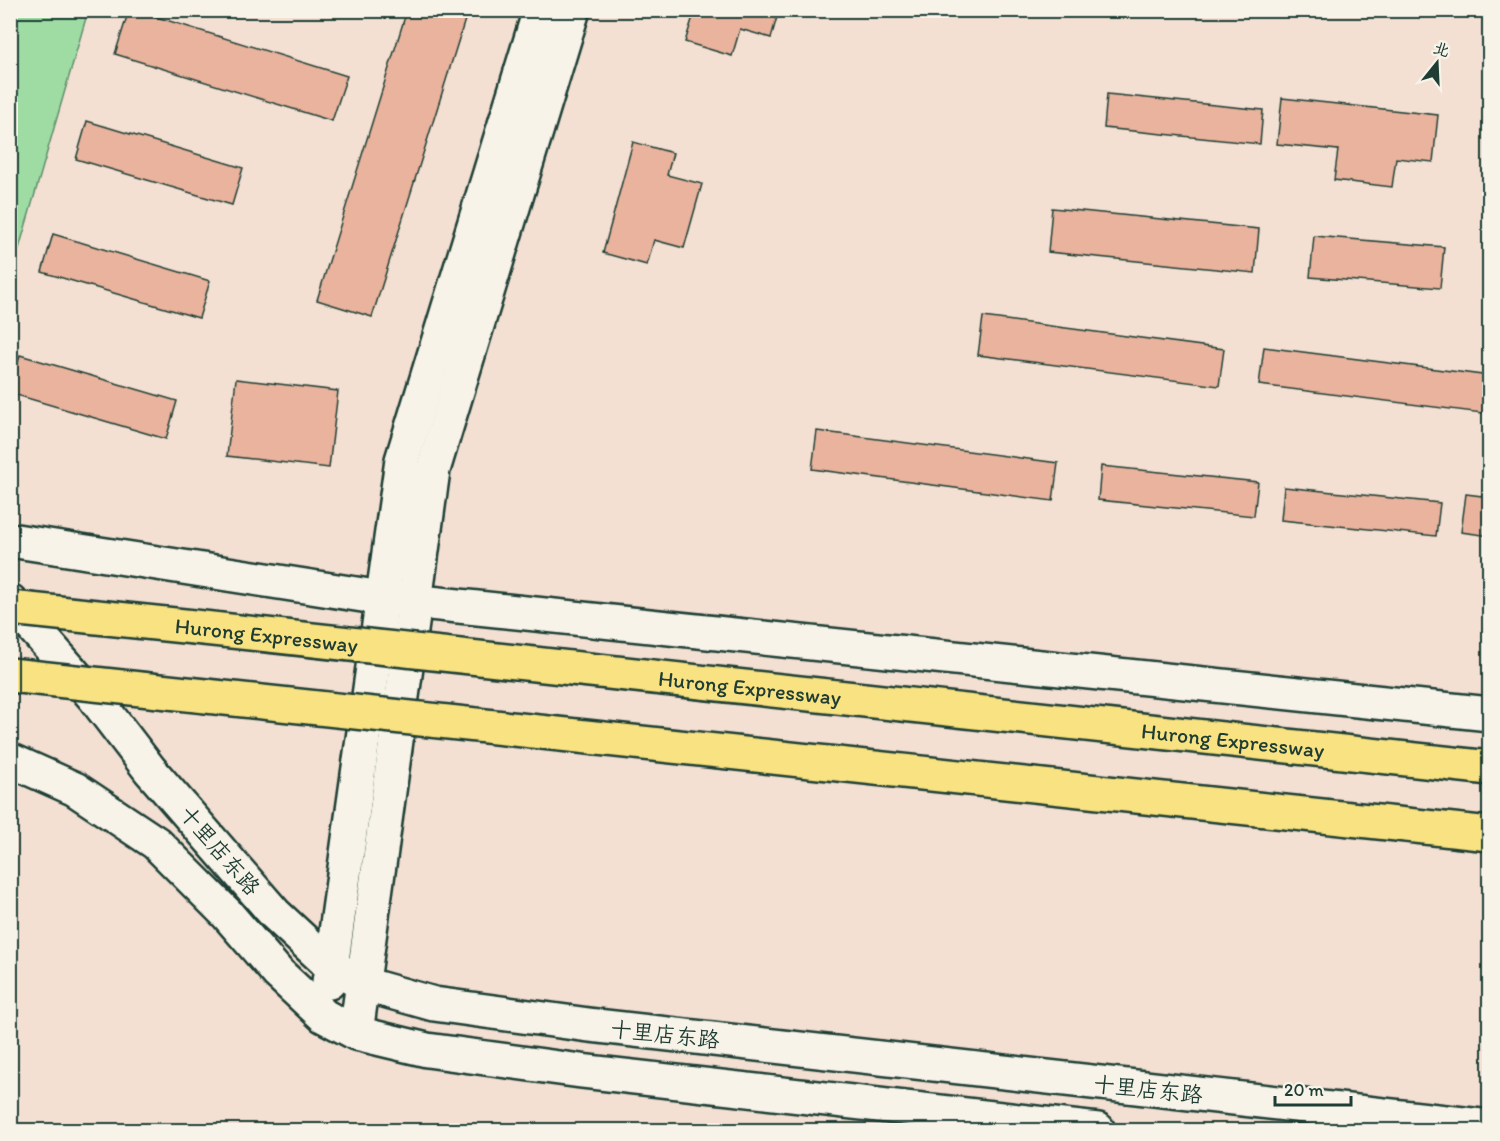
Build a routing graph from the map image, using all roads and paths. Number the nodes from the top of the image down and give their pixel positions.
1 (540, 10) edge
2 (573, 10) edge
3 (10, 540) edge
4 (382, 598) junction
5 (10, 601) edge
6 (415, 602) junction
7 (10, 608) edge
8 (10, 675) edge
9 (1490, 714) edge
10 (10, 760) edge
11 (1490, 768) edge
12 (1490, 834) edge
13 (331, 966) junction
14 (363, 984) junction
15 (324, 1016) junction
16 (356, 1033) junction
17 (1490, 1127) edge
18 (1098, 1131) edge

1 - 4 street
2 - 6 street
3 - 4 street
4 - 6 street
4 - 13 street
5 - 13 street, 十里店东路
6 - 9 street
6 - 14 street
7 - 11 highway, Hurong Expressway, bridge
8 - 12 highway, bridge
10 - 15 street, 十里店东路
13 - 14 street, 十里店东路
13 - 15 street
14 - 16 street
14 - 17 street, 十里店东路
15 - 16 street, 十里店东路
16 - 18 street, 十里店东路

